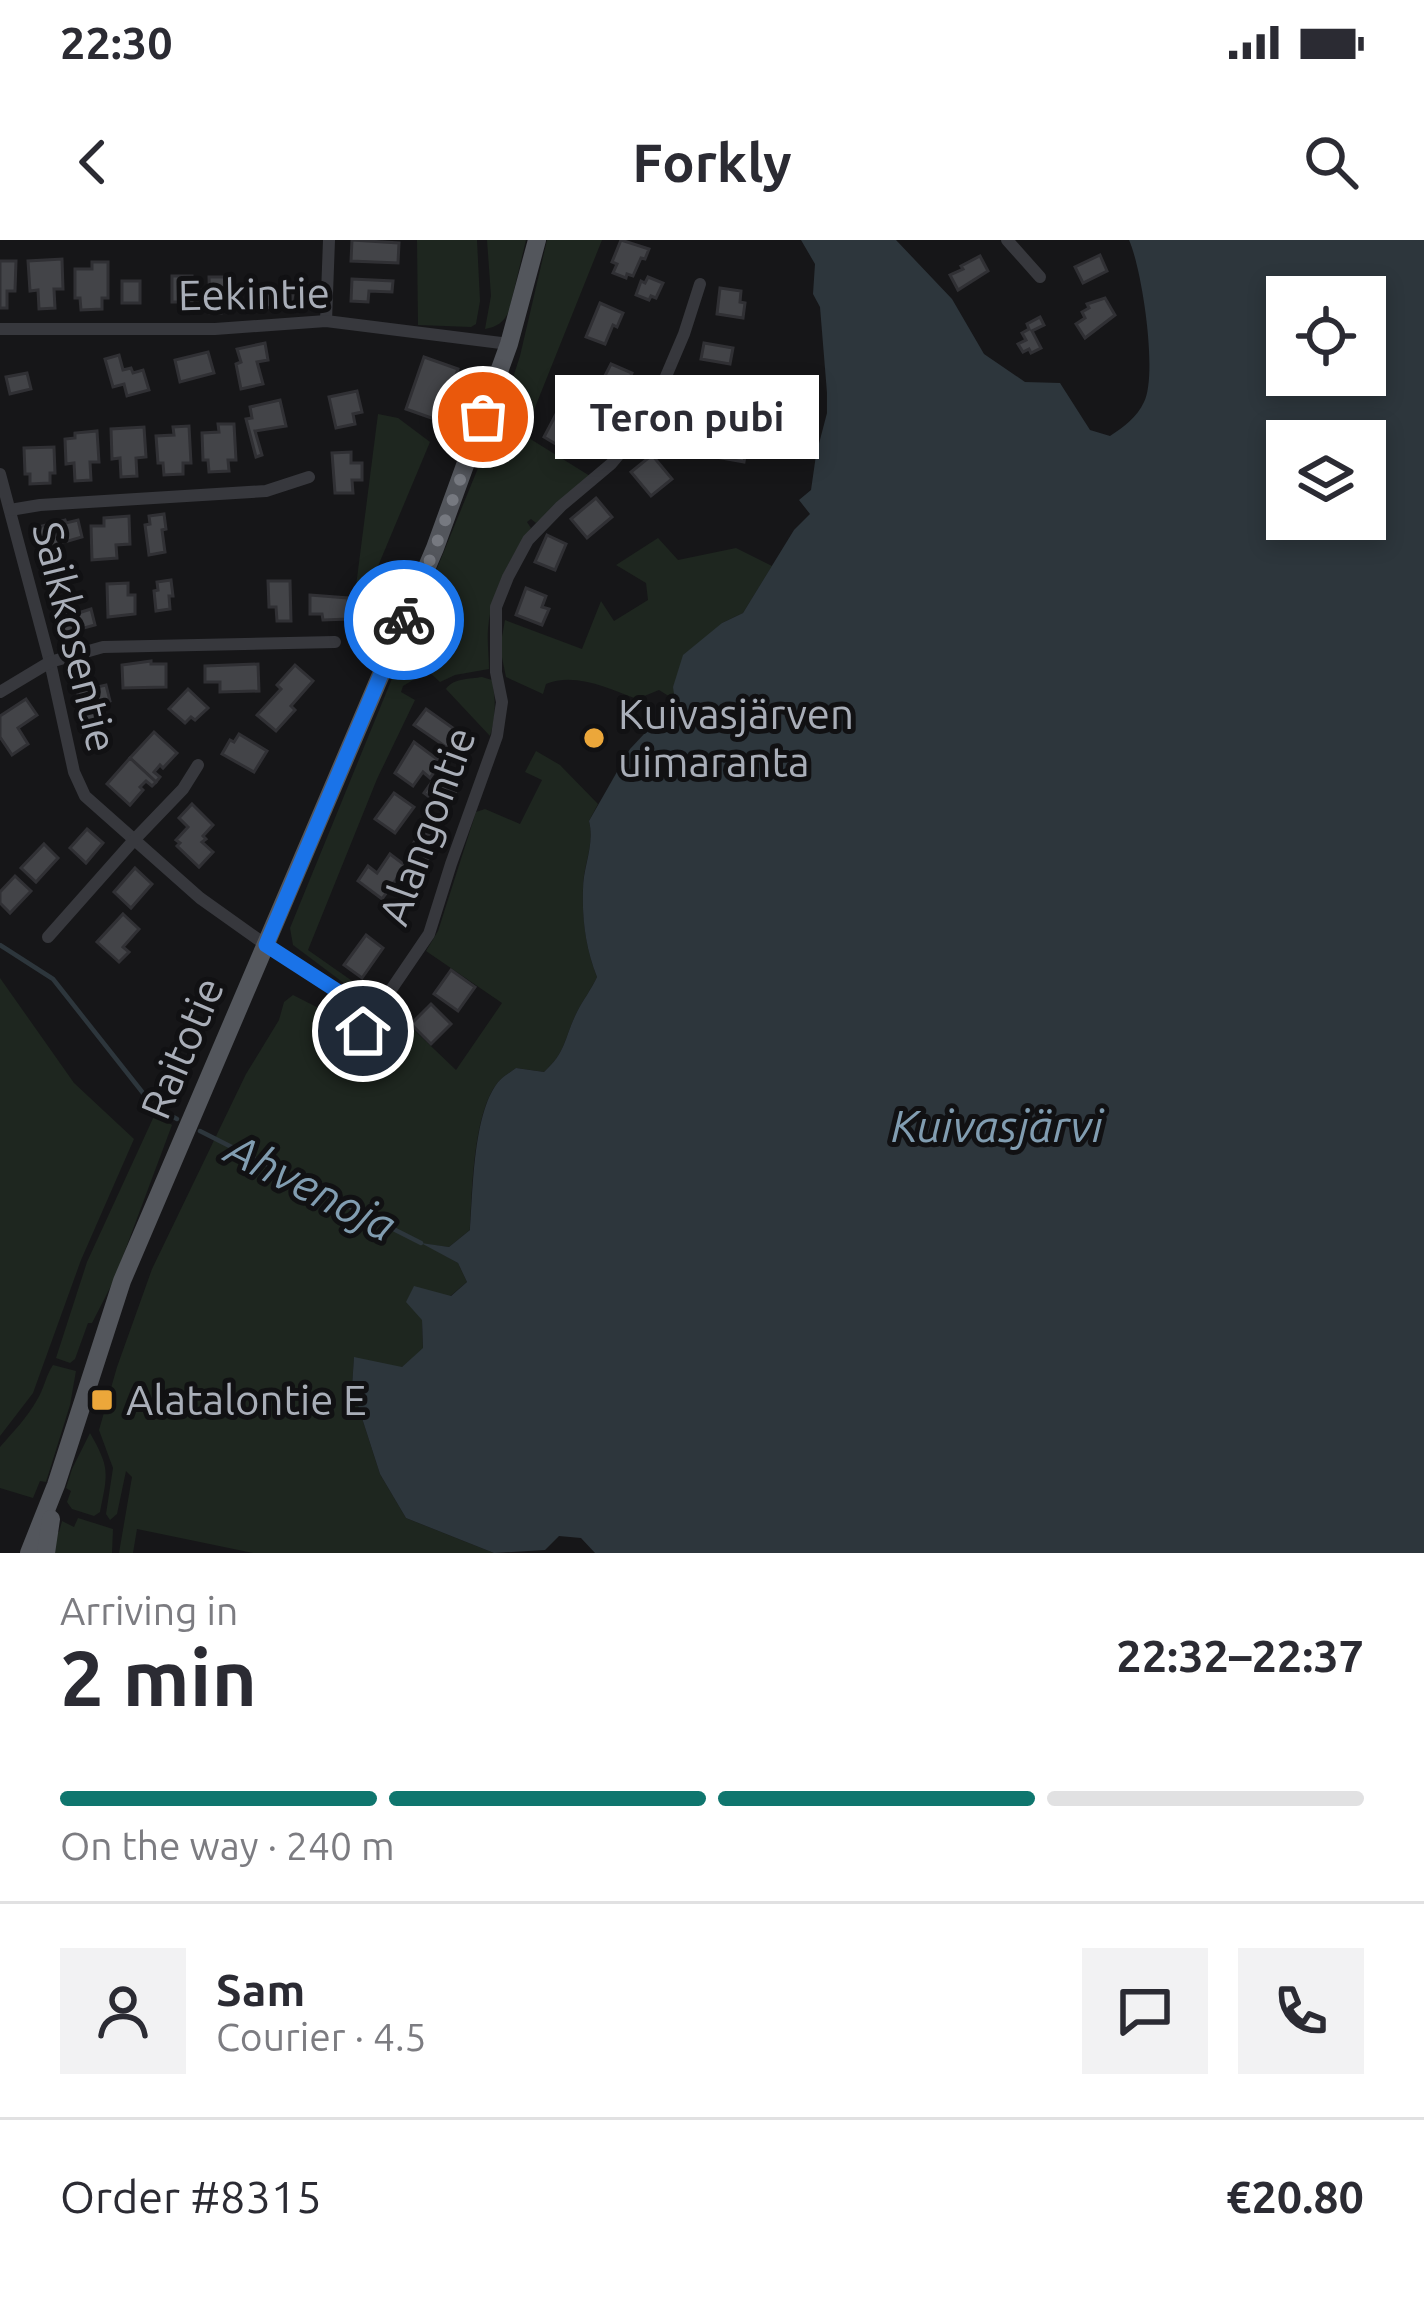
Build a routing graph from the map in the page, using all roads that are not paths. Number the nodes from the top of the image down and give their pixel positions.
1 (328, 240) edge
2 (537, 240) edge
3 (1006, 240) edge
4 (1040, 278) dead end
5 (700, 284) dead end
6 (326, 321) junction
7 (0, 328) edge
8 (509, 344) junction
9 (0, 474) edge
10 (310, 476) dead end
11 (10, 509) junction
12 (335, 642) dead end
13 (50, 662) junction
14 (0, 692) edge
15 (198, 765) dead end
16 (134, 840) junction
17 (48, 937) dead end
18 (266, 945) junction
19 (373, 1014) junction
20 (363, 1031) dead end
21 (56, 1485) junction
22 (29, 1553) edge
23 (46, 1553) edge

1 - 6 street
2 - 8 main road, Raitotie
3 - 4 street
5 - 19 street, Alangontie
6 - 7 street, Eekintie
6 - 8 street, Eekintie
8 - 18 main road, Raitotie
9 - 11 street, Saikkosentie
10 - 11 street
11 - 13 street, Saikkosentie
12 - 13 street
13 - 14 street
13 - 16 street, Saikkosentie
15 - 16 street
16 - 17 street
16 - 18 street, Saikkosentie
18 - 19 street
18 - 21 main road, Raitotie
19 - 20 street, Alangontie
21 - 22 main road, Raitotie
21 - 23 main road, Raitotie

